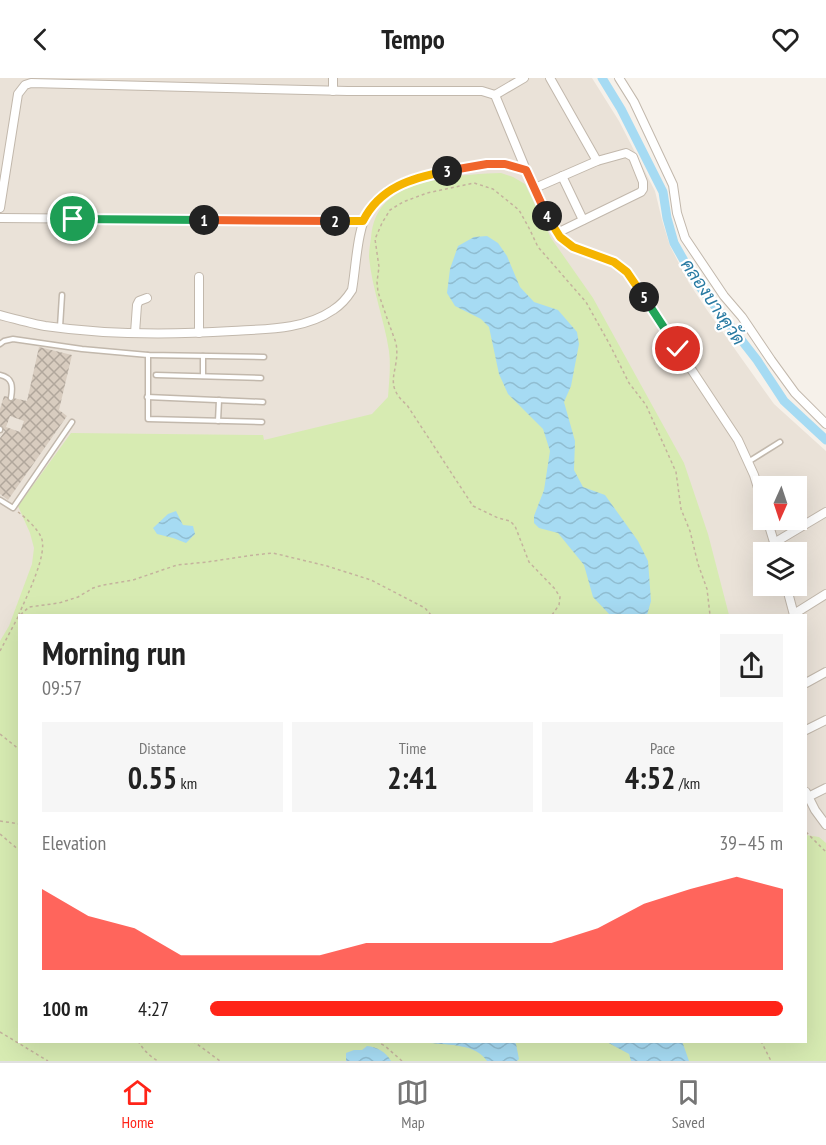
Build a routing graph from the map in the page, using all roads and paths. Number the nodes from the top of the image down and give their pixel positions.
1 (333, 78) edge
2 (524, 78) edge
3 (550, 78) edge
4 (619, 78) edge
5 (192, 82) edge
6 (333, 91) junction
7 (495, 96) junction
8 (597, 161) junction
9 (526, 170) junction
10 (562, 176) junction
11 (535, 188) junction
12 (0, 208) edge
13 (0, 218) edge
14 (583, 220) junction
15 (363, 221) junction
16 (557, 232) junction
17 (199, 278) dead end
18 (62, 295) dead end
19 (147, 298) dead end
20 (0, 315) edge
21 (60, 328) junction
22 (135, 333) junction
23 (199, 333) junction
24 (0, 344) edge
25 (148, 355) junction
26 (203, 356) junction
27 (264, 357) dead end
28 (0, 375) edge
29 (156, 375) dead end
30 (203, 376) junction
31 (261, 378) dead end
32 (147, 397) junction
33 (11, 398) dead end
34 (219, 400) junction
35 (263, 402) dead end
36 (218, 421) junction
37 (72, 422) dead end
38 (262, 422) dead end
39 (826, 424) edge
40 (780, 442) dead end
41 (748, 462) junction
42 (754, 476) edge
43 (0, 500) edge
44 (13, 508) junction
45 (826, 512) edge
46 (776, 542) edge
47 (826, 594) edge
48 (789, 596) edge
49 (19, 614) edge
50 (20, 614) edge
51 (431, 614) edge
52 (553, 614) edge
53 (710, 614) edge
54 (794, 614) edge
55 (796, 614) edge
56 (18, 616) edge
57 (0, 651) edge
58 (826, 672) edge
59 (807, 682) edge
60 (826, 720) edge
61 (807, 730) edge
62 (0, 734) edge
63 (18, 748) edge
64 (826, 789) edge
65 (807, 795) edge
66 (0, 821) edge
67 (18, 824) edge
68 (826, 825) edge
69 (807, 832) edge
70 (0, 834) edge
71 (18, 849) edge
72 (826, 852) edge
73 (0, 1032) edge
74 (18, 1043) edge
75 (18, 1043) edge
76 (139, 1043) edge
77 (196, 1043) edge
78 (380, 1043) edge
79 (762, 1043) edge
80 (48, 1061) edge
81 (158, 1061) edge
82 (220, 1061) edge
83 (402, 1061) edge
84 (771, 1061) edge

1 - 6 street
2 - 7 street
3 - 8 street
4 - 39 street
5 - 6 street
5 - 12 street
6 - 7 street
7 - 9 street
8 - 10 street
8 - 14 street
9 - 11 street
9 - 15 street
10 - 11 street
10 - 14 street
11 - 16 street
13 - 15 street
14 - 16 street
15 - 23 street
16 - 41 street
17 - 23 street
18 - 21 lane
19 - 22 street
20 - 21 street
21 - 22 street
22 - 23 street
24 - 25 lane
25 - 26 lane
25 - 32 lane
26 - 27 lane
26 - 30 lane
28 - 33 lane
29 - 30 lane
30 - 31 lane
32 - 34 lane
32 - 36 lane
34 - 35 lane
34 - 36 lane
36 - 38 lane
37 - 44 lane
40 - 41 lane
41 - 42 street
43 - 44 lane
44 - 49 path
45 - 46 street
47 - 55 street
48 - 54 street
50 - 51 path
52 - 53 path
56 - 57 path
58 - 59 street
60 - 61 street
62 - 63 path
64 - 65 street
65 - 68 street
66 - 67 path
69 - 72 path
70 - 71 path
73 - 75 path
74 - 80 path
76 - 81 path
77 - 82 path
78 - 83 path
79 - 84 path

